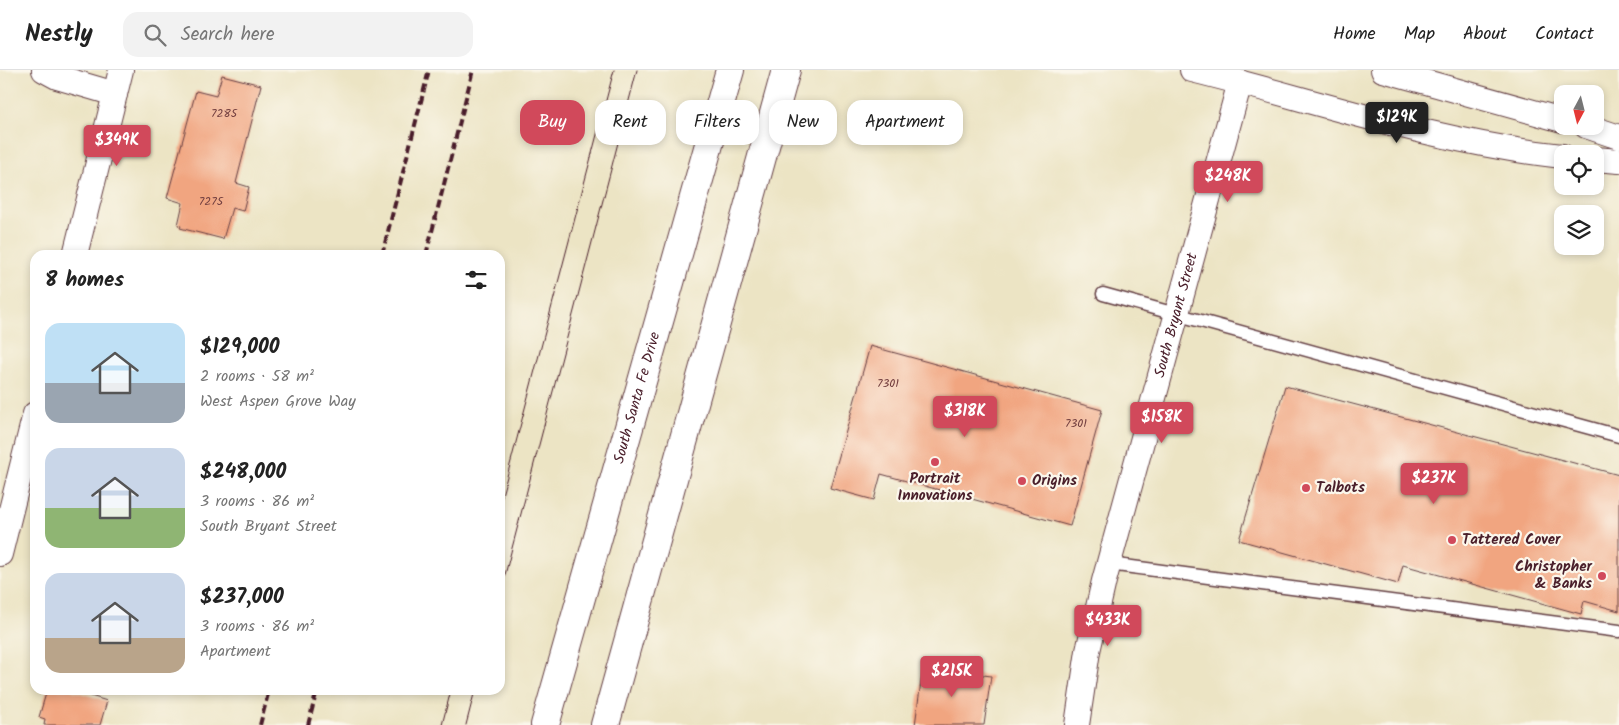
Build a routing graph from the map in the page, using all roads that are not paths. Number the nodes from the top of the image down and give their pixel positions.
1 (44, 70) edge
2 (121, 70) edge
3 (730, 70) edge
4 (786, 70) edge
5 (1192, 70) edge
6 (1383, 70) edge
7 (1242, 76) edge
8 (115, 94) junction
9 (1554, 118) edge
10 (1604, 133) edge
11 (1619, 138) edge
12 (1554, 155) edge
13 (1604, 160) edge
14 (1619, 161) edge
15 (76, 250) edge
16 (1103, 294) dead end
17 (1178, 314) junction
18 (30, 434) edge
19 (1619, 436) edge
20 (0, 554) edge
21 (1109, 564) junction
22 (1619, 631) edge
23 (545, 725) edge
24 (605, 725) edge
25 (1078, 725) edge

1 - 8 street
2 - 8 street
3 - 23 highway, South Santa Fe Drive
4 - 24 highway
5 - 7 street
6 - 9 street
7 - 12 street
7 - 17 street, South Bryant Street
8 - 15 street
10 - 11 street
13 - 14 street
16 - 17 lane
17 - 19 lane
17 - 21 street, South Bryant Street
18 - 20 street
21 - 22 lane
21 - 25 street, South Bryant Street

